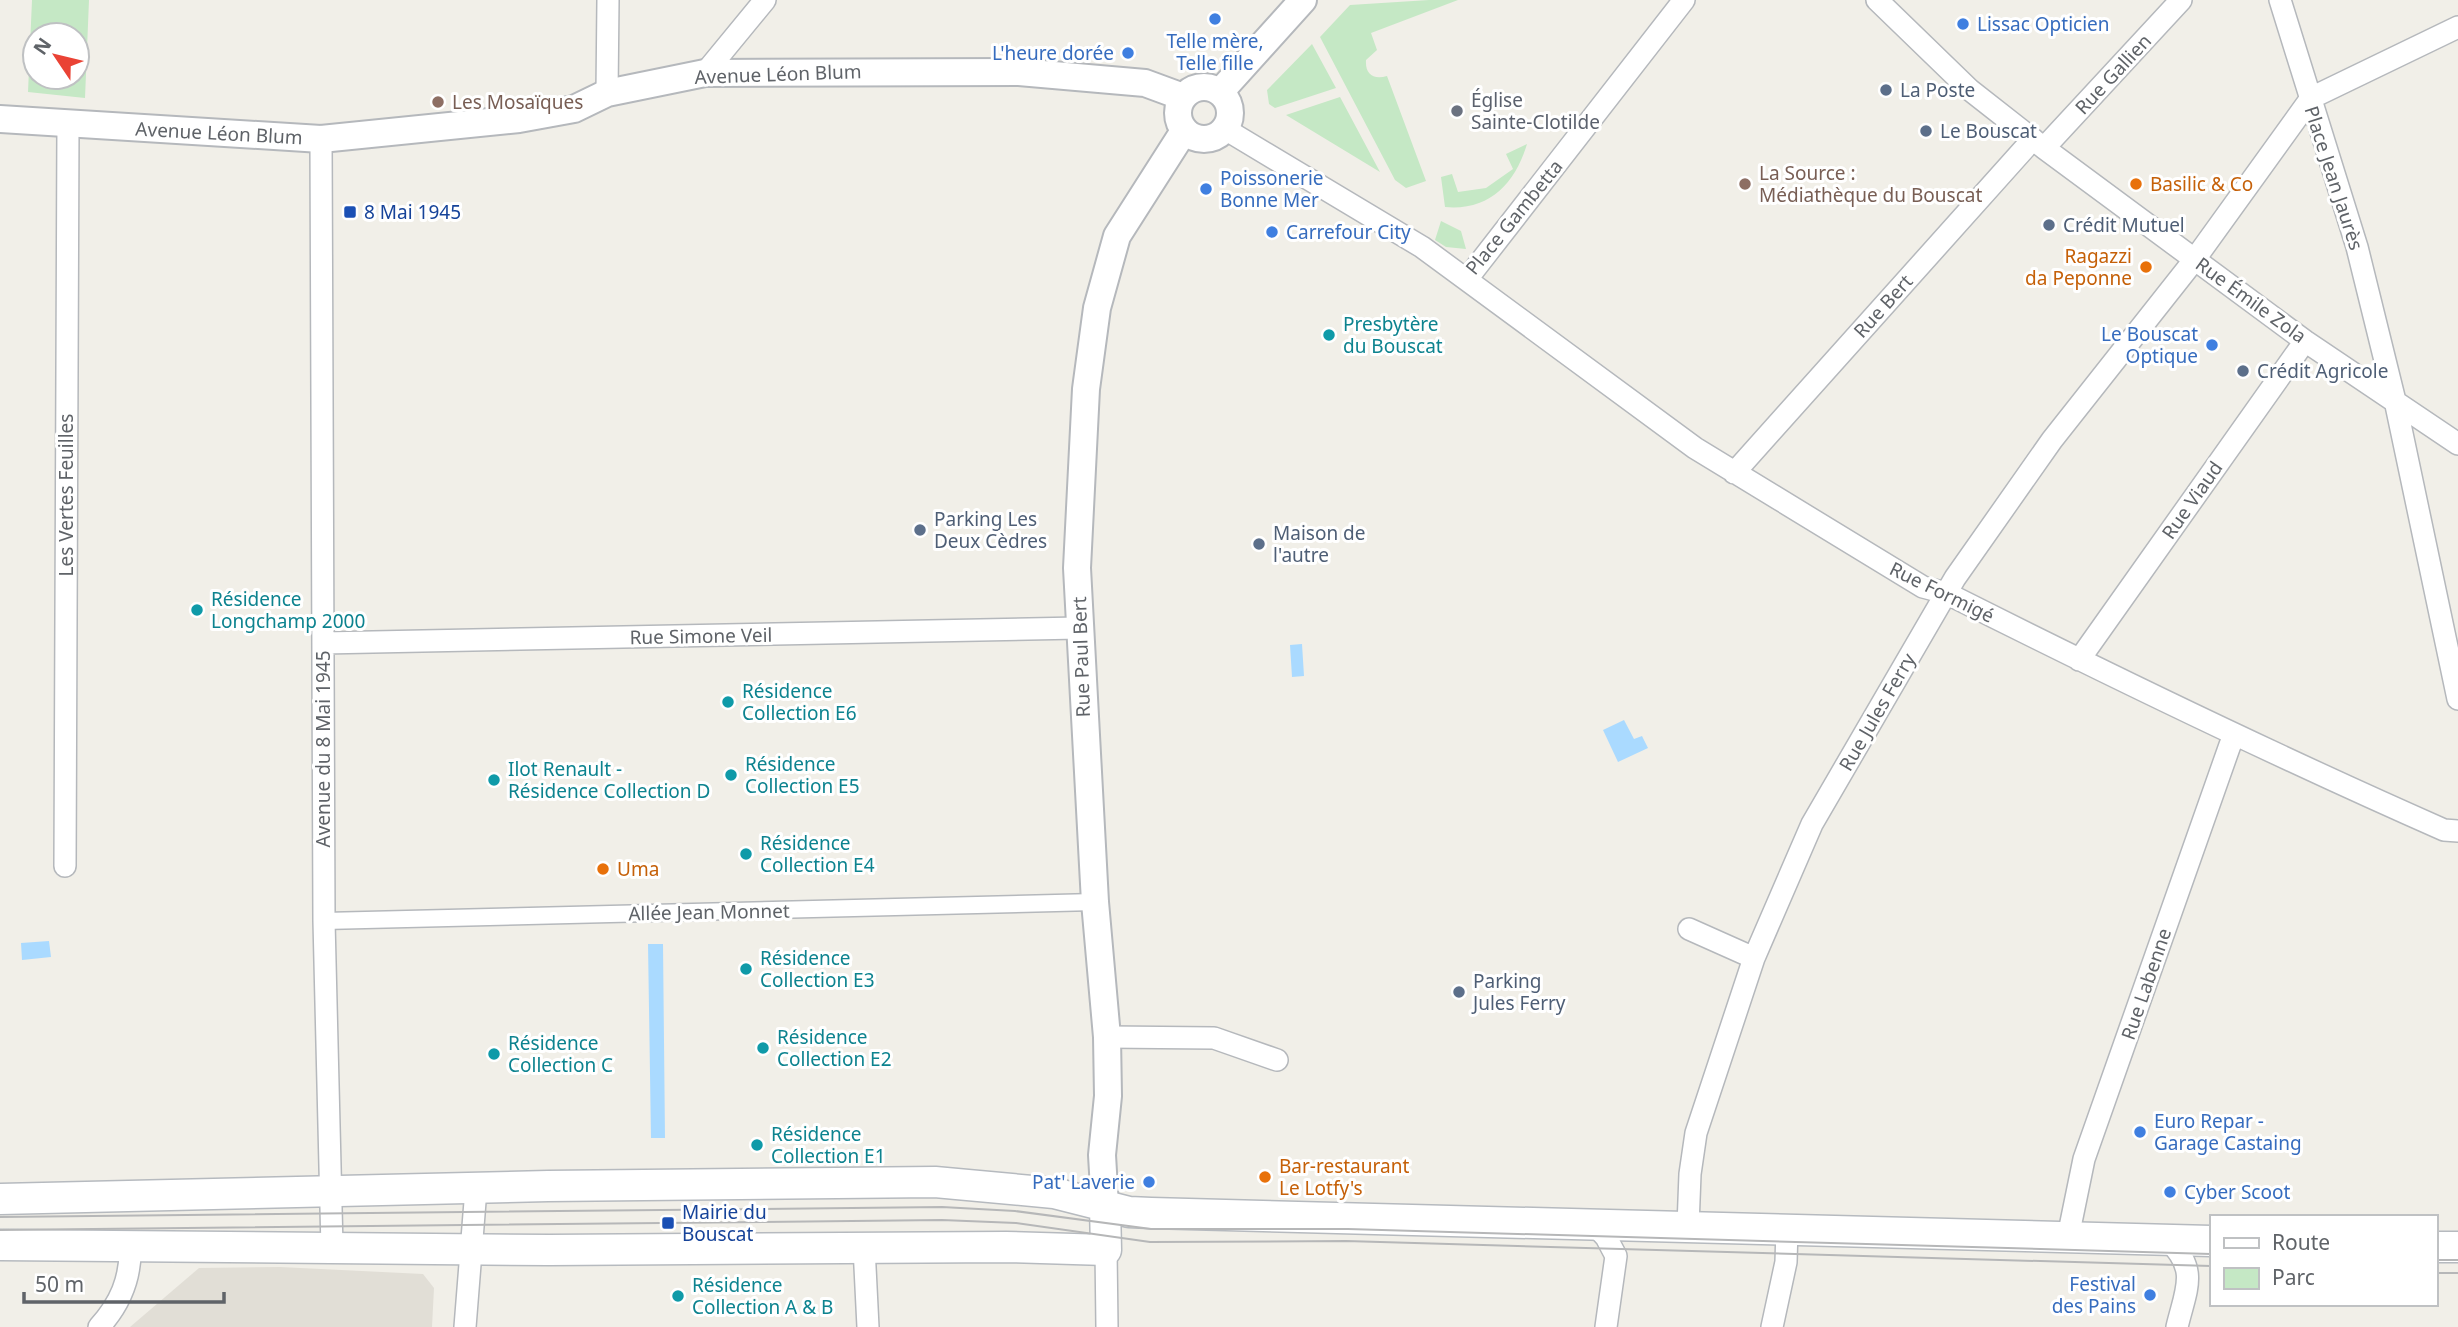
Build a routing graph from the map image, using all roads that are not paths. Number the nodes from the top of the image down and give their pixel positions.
1 (608, 0) edge
2 (765, 0) edge
3 (1303, 0) edge
4 (1684, 0) edge
5 (1877, 0) edge
6 (2181, 0) edge
7 (2280, 0) edge
8 (2458, 27) edge
9 (705, 73) junction
10 (1220, 92) junction
11 (607, 93) junction
12 (1183, 97) junction
13 (2311, 98) junction
14 (0, 119) edge
15 (68, 124) junction
16 (1225, 129) junction
17 (1184, 131) junction
18 (321, 139) junction
19 (2038, 144) junction
20 (2195, 259) junction
21 (1467, 279) junction
22 (2305, 341) junction
23 (2396, 405) junction
24 (2458, 444) edge
25 (1734, 473) junction
26 (1946, 593) junction
27 (1079, 628) junction
28 (323, 643) junction
29 (2079, 660) junction
30 (2458, 699) edge
31 (2236, 735) junction
32 (2458, 831) edge
33 (65, 866) dead end
34 (1095, 902) junction
35 (324, 921) junction
36 (1689, 929) dead end
37 (1755, 958) junction
38 (1107, 1037) junction
39 (1277, 1060) dead end
40 (476, 1189) junction
41 (330, 1191) junction
42 (0, 1199) edge
43 (1105, 1206) junction
44 (1593, 1223) junction
45 (1688, 1226) junction
46 (1787, 1229) junction
47 (2068, 1237) junction
48 (2168, 1240) junction
49 (2210, 1241) edge
50 (0, 1245) edge
51 (130, 1247) junction
52 (471, 1247) junction
53 (864, 1247) junction
54 (2437, 1247) edge
55 (2458, 1247) edge
56 (332, 1248) junction
57 (1106, 1250) junction
58 (99, 1327) edge
59 (465, 1327) edge
60 (868, 1327) edge
61 (1107, 1327) edge
62 (1606, 1327) edge
63 (1772, 1327) edge
64 (2177, 1327) edge

1 - 11 street
2 - 9 street
3 - 10 street
4 - 21 street, Place Gambetta
5 - 19 street, Rue Émile Zola
6 - 19 street, Rue Gallien
7 - 13 street
8 - 13 street
9 - 11 street, Avenue Léon Blum
9 - 12 street, Avenue Léon Blum
10 - 12 street
10 - 16 street
11 - 18 street, Avenue Léon Blum
12 - 17 street
13 - 20 street, Place Jean Jaurès
13 - 23 street, Place Jean Jaurès
14 - 15 street, Avenue Léon Blum
15 - 18 street, Avenue Léon Blum
15 - 33 street, Les Vertes Feuilles
16 - 17 street
16 - 21 street, Place Gambetta
17 - 27 street, Rue Paul Bert
18 - 28 street, Avenue du 8 Mai 1945
19 - 20 street, Rue Émile Zola
19 - 25 street, Rue Bert
20 - 22 street, Rue Émile Zola
20 - 26 street, Rue Jules Ferry
21 - 25 street, Rue Formigé
22 - 23 street, Rue Émile Zola
22 - 29 street, Rue Viaud
23 - 24 street, Rue Émile Zola
23 - 30 street
25 - 26 street, Rue Formigé
26 - 29 street, Rue Formigé
26 - 37 street, Rue Jules Ferry
27 - 28 street, Rue Simone Veil
27 - 34 street, Rue Paul Bert
28 - 35 street, Avenue du 8 Mai 1945
29 - 31 street, Rue Formigé
31 - 32 street, Rue Formigé
31 - 47 street, Rue Labenne
34 - 35 street, Allée Jean Monnet
34 - 38 street, Rue Paul Bert
35 - 41 street, Avenue du 8 Mai 1945
36 - 37 street
37 - 45 street, Rue Jules Ferry
38 - 39 street
38 - 43 street, Rue Paul Bert
40 - 41 main road
40 - 43 main road
40 - 52 street
41 - 42 main road
41 - 56 street, Avenue du 8 Mai 1945
43 - 44 main road
43 - 57 main road
44 - 45 main road
44 - 62 street
45 - 46 main road
46 - 47 main road
46 - 63 street
47 - 48 main road
48 - 49 main road
48 - 64 street
50 - 51 main road
51 - 56 main road
51 - 58 street
52 - 53 main road
52 - 56 main road
52 - 59 street
53 - 57 main road
53 - 60 street
54 - 55 main road
57 - 61 street

